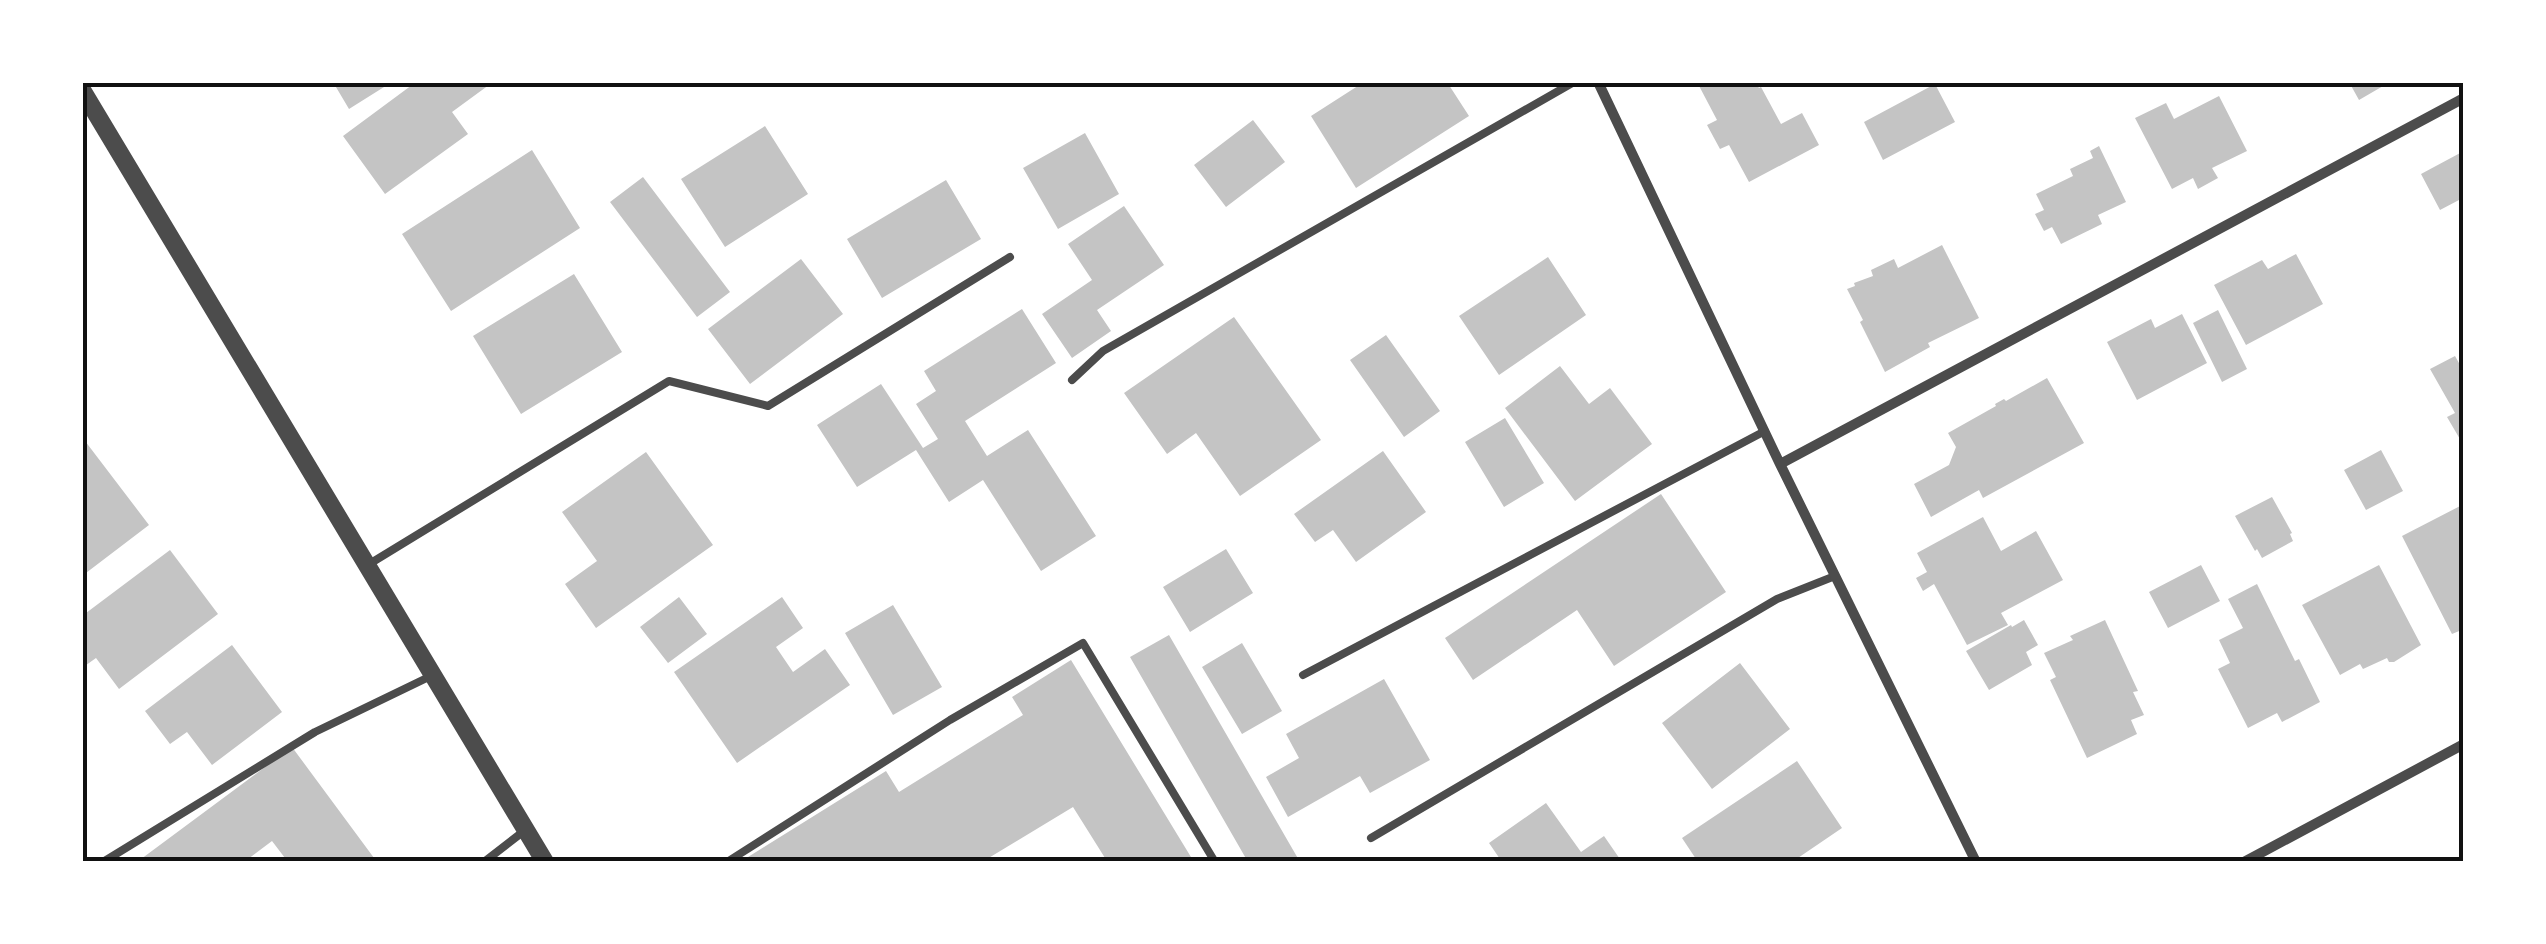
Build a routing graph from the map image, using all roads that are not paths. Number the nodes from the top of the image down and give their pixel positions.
1 (1574, 82) edge
2 (1598, 82) edge
3 (82, 90) edge
4 (2464, 98) edge
5 (1010, 257) dead end
6 (1072, 380) dead end
7 (1764, 431) junction
8 (1780, 464) junction
9 (366, 566) junction
10 (1836, 576) junction
11 (1303, 675) dead end
12 (432, 676) junction
13 (2464, 744) edge
14 (526, 829) junction
15 (1371, 838) dead end
16 (103, 862) edge
17 (484, 862) edge
18 (545, 862) edge
19 (727, 862) edge
20 (1215, 862) edge
21 (1976, 862) edge
22 (2244, 862) edge

1 - 6 lane
2 - 7 street
3 - 9 street
4 - 8 street
5 - 9 lane
7 - 8 street
7 - 11 lane
8 - 10 street
9 - 12 street
10 - 15 lane
10 - 21 street
12 - 14 street
12 - 16 lane
13 - 22 street
14 - 17 lane
14 - 18 street
19 - 20 lane

